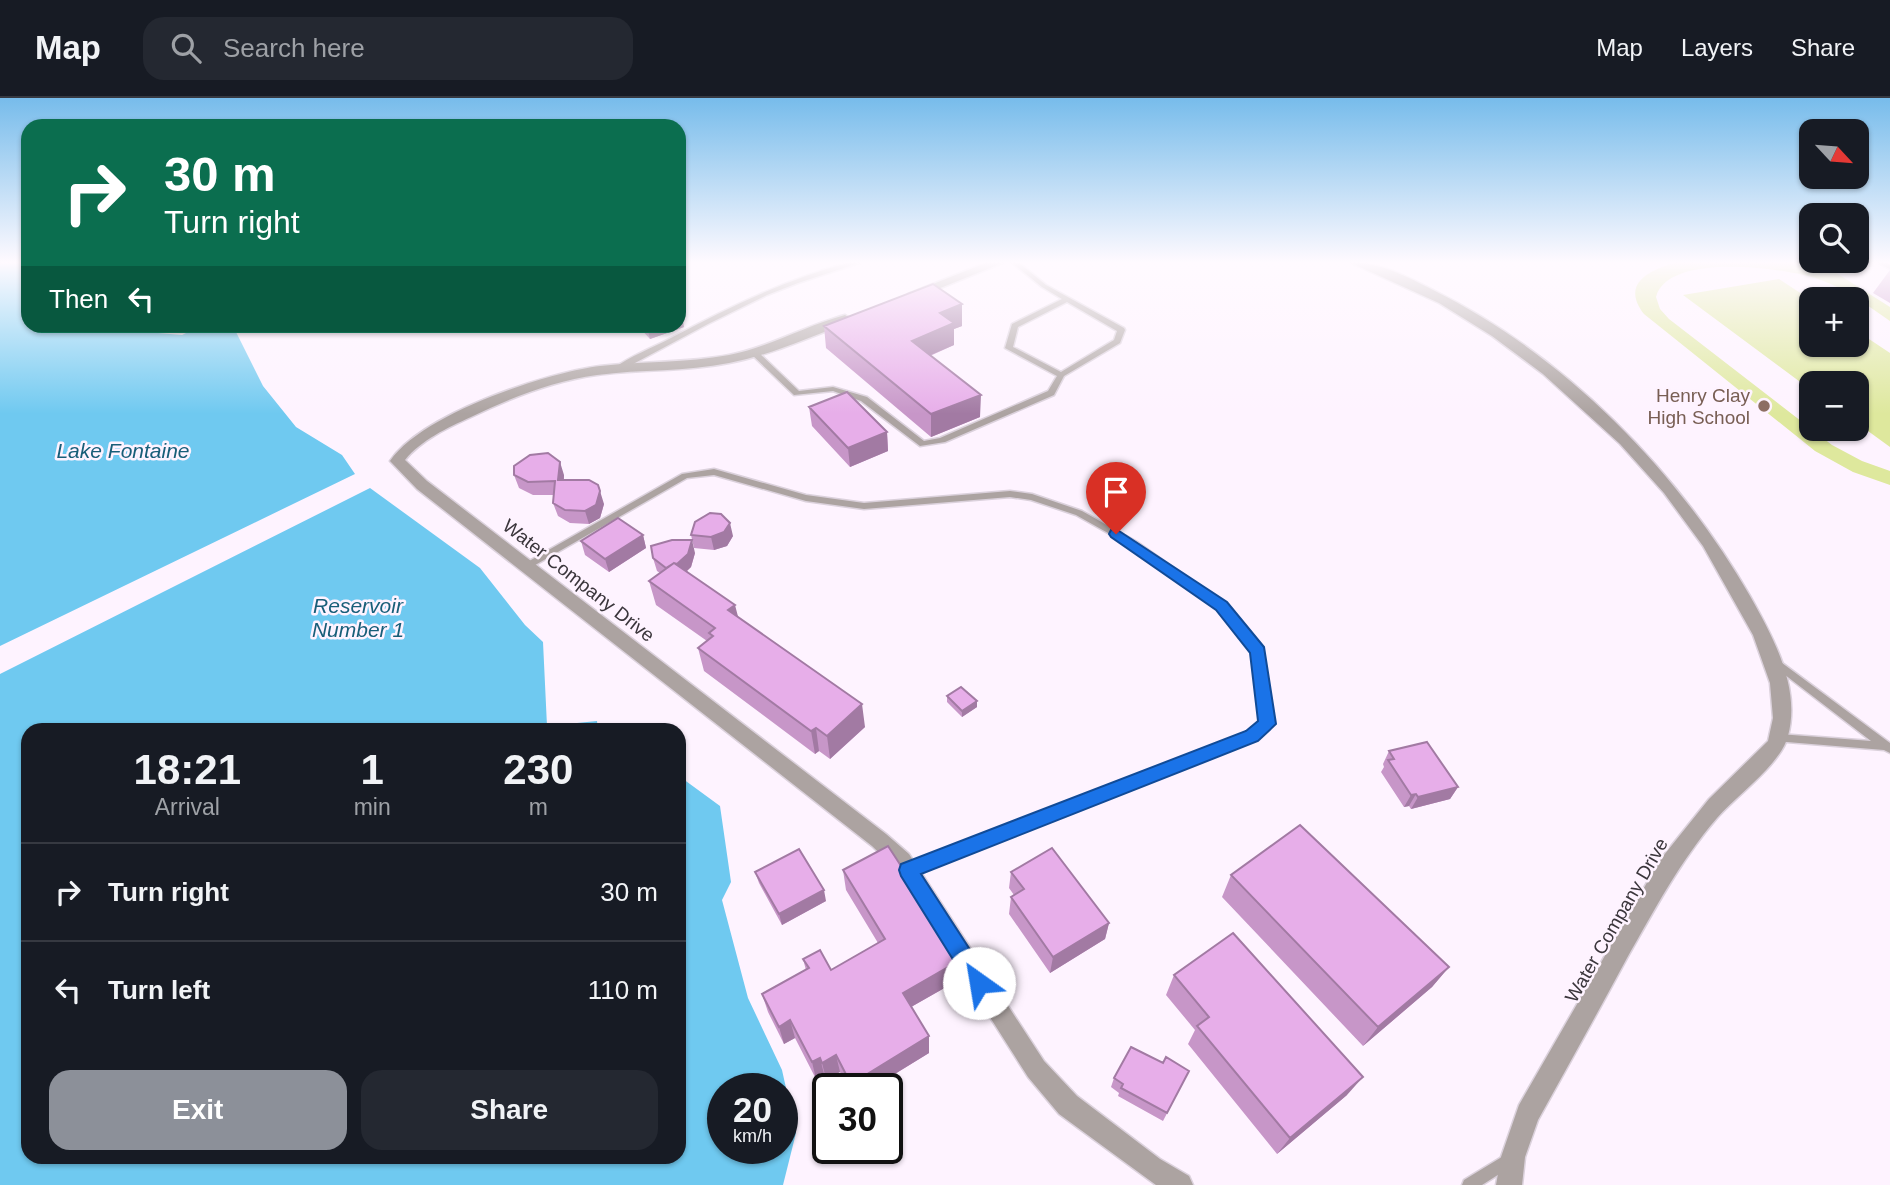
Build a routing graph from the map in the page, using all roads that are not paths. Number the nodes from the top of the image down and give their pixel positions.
1 (722, 313) edge
2 (1041, 313) edge
3 (1091, 313) edge
4 (1467, 313) edge
5 (859, 314) edge
6 (686, 332) edge
7 (684, 333) edge
8 (754, 353) junction
9 (616, 370) junction
10 (1060, 375) junction
11 (527, 566) junction
12 (1773, 660) junction
13 (1779, 738) junction
14 (1888, 748) edge
15 (908, 870) junction
16 (1513, 1157) junction
17 (1180, 1185) edge
18 (1468, 1185) edge
19 (1509, 1185) edge

1 - 6 lane
2 - 10 lane
3 - 10 lane
4 - 12 street
5 - 8 street, Water Company Drive
7 - 9 lane
8 - 9 street, Water Company Drive
8 - 10 lane
9 - 11 street, Water Company Drive
11 - 15 street, Water Company Drive
11 - 15 lane
12 - 13 street
12 - 14 lane
13 - 14 lane
13 - 16 street, Water Company Drive
15 - 17 street, Water Company Drive
16 - 18 lane
16 - 19 street, Water Company Drive

